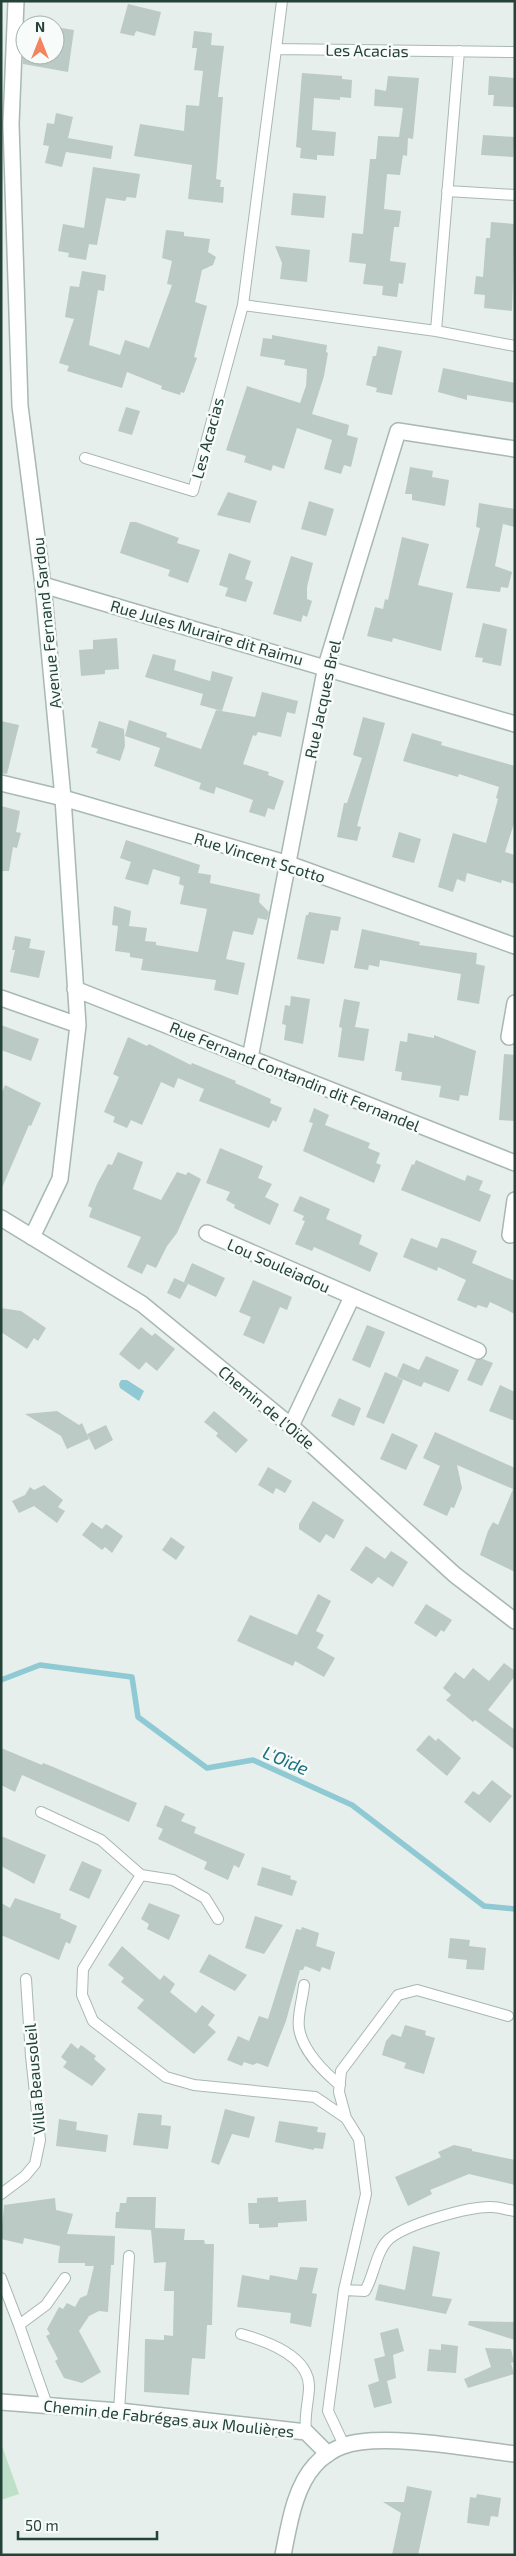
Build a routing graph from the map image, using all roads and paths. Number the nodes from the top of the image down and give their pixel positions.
1 (16, 1) edge
2 (282, 1) edge
3 (276, 49) junction
4 (459, 51) junction
5 (515, 52) edge
6 (6, 123) edge
7 (447, 191) junction
8 (515, 195) edge
9 (243, 305) junction
10 (436, 331) junction
11 (515, 346) edge
12 (515, 449) edge
13 (85, 458) dead end
14 (43, 585) junction
15 (326, 666) junction
16 (515, 724) edge
17 (1, 783) edge
18 (63, 798) junction
19 (288, 864) junction
20 (515, 946) edge
21 (75, 989) junction
22 (1, 998) edge
23 (515, 1002) edge
24 (78, 1025) junction
25 (509, 1037) dead end
26 (250, 1058) junction
27 (515, 1163) edge
28 (515, 1200) edge
29 (1, 1218) edge
30 (207, 1233) dead end
31 (510, 1235) dead end
32 (32, 1237) junction
33 (352, 1297) junction
34 (478, 1351) dead end
35 (291, 1426) junction
36 (515, 1621) edge
37 (41, 1812) dead end
38 (141, 1875) junction
39 (218, 1919) dead end
40 (26, 1979) dead end
41 (304, 1985) dead end
42 (508, 2016) dead end
43 (340, 2085) junction
44 (346, 2118) junction
45 (1, 2194) edge
46 (515, 2211) edge
47 (129, 2256) dead end
48 (1, 2278) edge
49 (66, 2278) dead end
50 (344, 2290) junction
51 (19, 2325) junction
52 (241, 2334) dead end
53 (1, 2402) edge
54 (47, 2405) junction
55 (119, 2411) junction
56 (306, 2432) junction
57 (344, 2445) junction
58 (328, 2454) junction
59 (515, 2454) edge
60 (283, 2555) edge

1 - 6 street, Avenue Fernand Sardou
2 - 3 lane, Les Acacias
3 - 4 lane, Les Acacias
3 - 9 lane, Les Acacias
4 - 5 lane, Les Acacias
4 - 7 lane
6 - 14 street, Avenue Fernand Sardou
7 - 8 lane
7 - 10 lane
9 - 10 lane
9 - 13 lane, Les Acacias
10 - 11 lane
12 - 15 street, Rue Jacques Brel
14 - 15 street, Rue Jules Muraire dit Raimu
14 - 18 street, Avenue Fernand Sardou
15 - 16 street, Rue Jules Muraire dit Raimu
15 - 19 street, Rue Jacques Brel
17 - 18 street, Rue Vincent Scotto
18 - 19 street, Rue Vincent Scotto
18 - 21 street, Avenue Fernand Sardou
19 - 20 street, Rue Vincent Scotto
19 - 26 street, Rue Jacques Brel
21 - 24 street, Avenue Fernand Sardou
21 - 26 street, Rue Fernand Contandin dit Fernandel
22 - 24 street
23 - 25 street
24 - 32 street, Avenue Fernand Sardou
26 - 27 street, Rue Fernand Contandin dit Fernandel
28 - 31 street
29 - 32 street, Chemin de l'Oïde
30 - 33 street, Lou Souleiadou
32 - 35 street, Chemin de l'Oïde
33 - 34 street, Lou Souleiadou
33 - 35 street, Lou Souleiadou
35 - 36 street, Chemin de l'Oïde
37 - 38 lane
38 - 39 lane
38 - 44 lane
40 - 45 lane, Villa Beausoleil
41 - 43 lane
42 - 43 lane
43 - 44 lane
44 - 50 lane
46 - 50 lane
47 - 55 lane
48 - 51 lane
49 - 51 lane
50 - 57 lane
51 - 54 lane
52 - 56 lane
53 - 54 street, Chemin de Fabrégas aux Moulières
54 - 55 street, Chemin de Fabrégas aux Moulières
55 - 56 street, Chemin de Fabrégas aux Moulières
56 - 58 street, Chemin de Fabrégas aux Moulières
57 - 58 street
57 - 59 street
58 - 60 street

